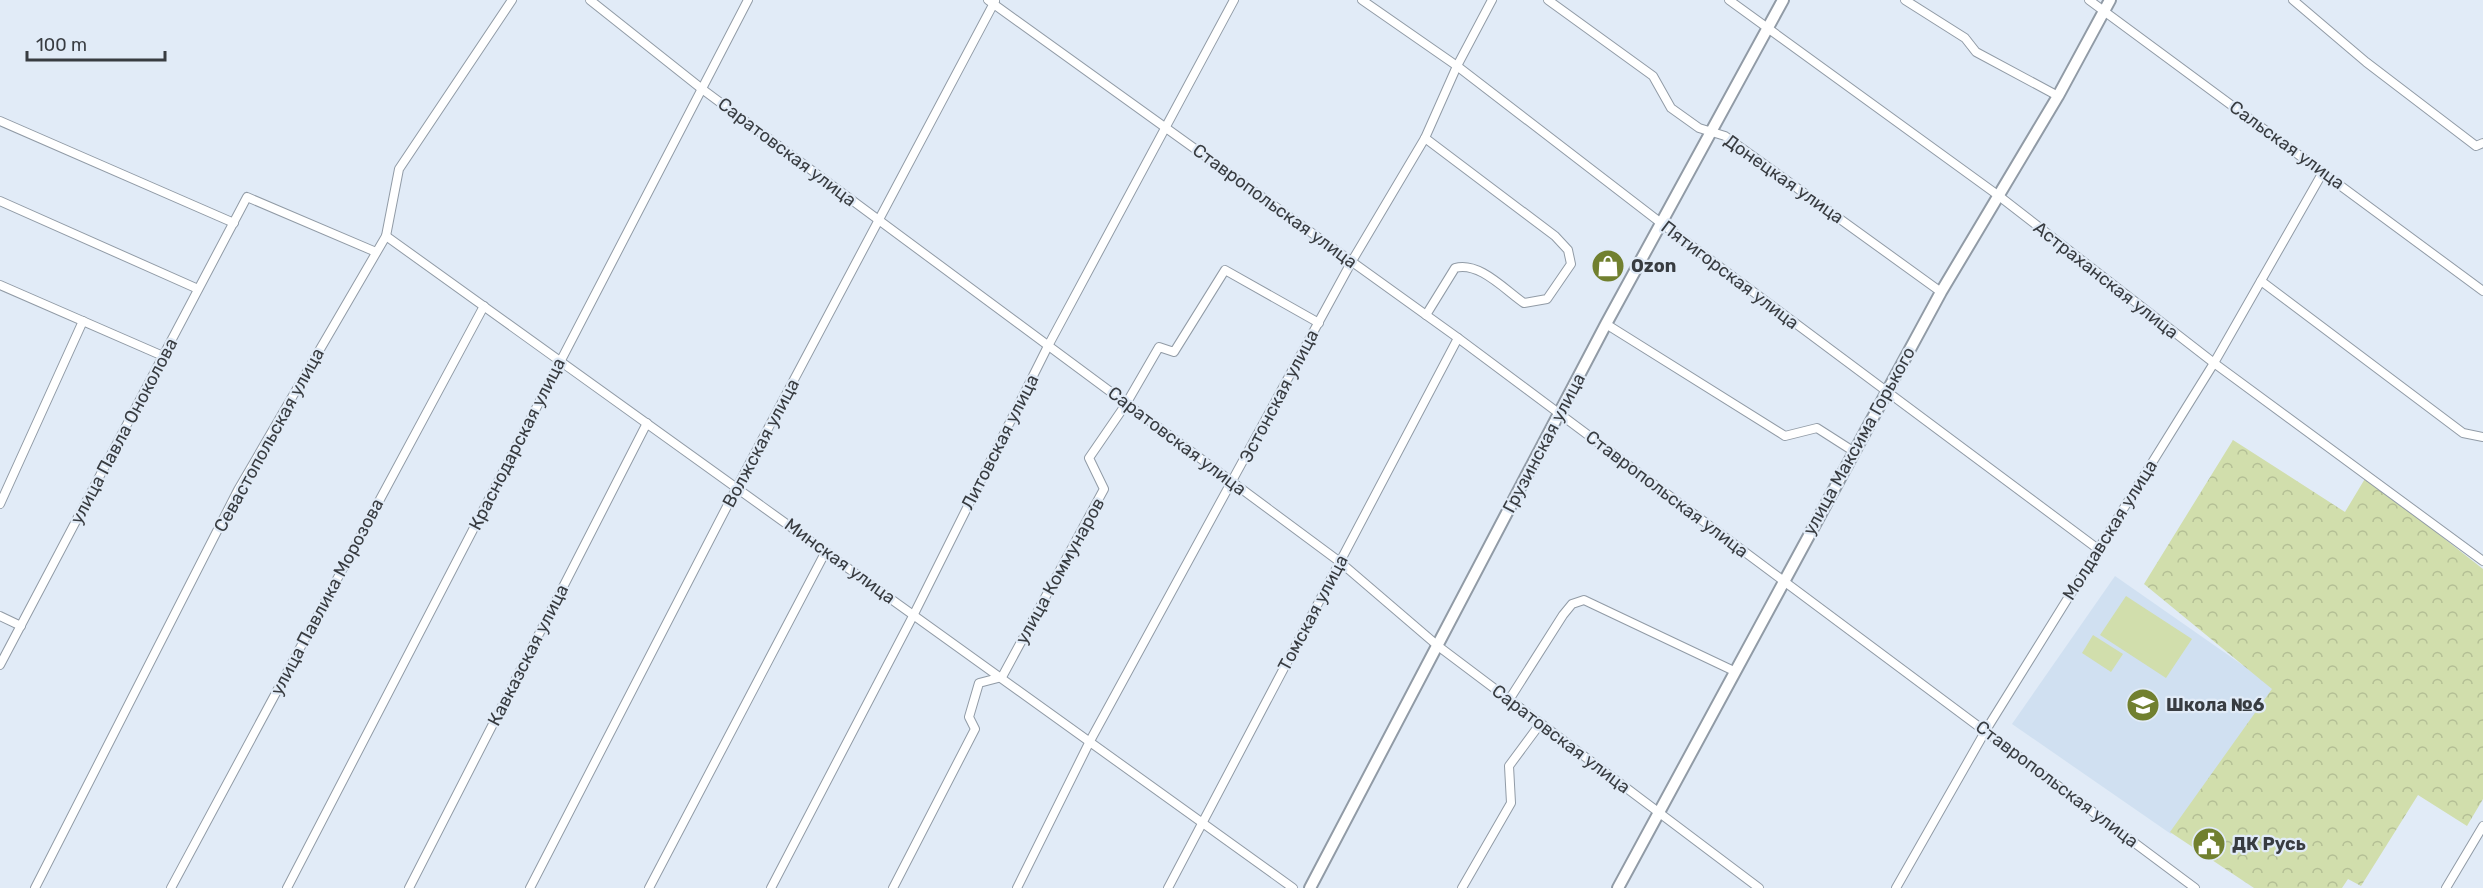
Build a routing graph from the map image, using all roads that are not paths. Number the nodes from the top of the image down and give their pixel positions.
1 (512, 0) edge
2 (590, 0) edge
3 (748, 0) edge
4 (1234, 0) edge
5 (1362, 0) edge
6 (1492, 0) edge
7 (1548, 0) edge
8 (1729, 0) edge
9 (1783, 0) edge
10 (1905, 0) edge
11 (2089, 0) edge
12 (2110, 0) edge
13 (2293, 0) edge
14 (993, 1) edge
15 (2104, 10) junction
16 (1767, 28) junction
17 (1456, 66) junction
18 (702, 89) junction
19 (2058, 96) junction
20 (0, 121) edge
21 (1165, 127) junction
22 (1710, 131) junction
23 (1425, 138) junction
24 (2480, 145) edge
25 (2323, 172) junction
26 (1999, 196) junction
27 (0, 201) edge
28 (878, 220) junction
29 (234, 223) junction
30 (1661, 223) junction
31 (386, 236) junction
32 (376, 252) junction
33 (1352, 261) junction
34 (2261, 281) junction
35 (0, 285) edge
36 (198, 289) junction
37 (2483, 291) edge
38 (1941, 292) junction
39 (484, 306) junction
40 (1426, 315) junction
41 (83, 321) junction
42 (1319, 323) junction
43 (1606, 324) junction
44 (1458, 338) junction
45 (1048, 346) junction
46 (163, 356) junction
47 (561, 360) junction
48 (2214, 363) junction
49 (1886, 391) junction
50 (1126, 404) junction
51 (1559, 414) junction
52 (647, 423) junction
53 (2483, 437) edge
54 (1853, 452) junction
55 (1233, 483) junction
56 (737, 487) junction
57 (0, 504) edge
58 (2098, 549) junction
59 (826, 551) junction
60 (2483, 561) edge
61 (1340, 562) junction
62 (1784, 580) junction
63 (914, 614) junction
64 (0, 616) edge
65 (21, 626) junction
66 (1438, 646) junction
67 (0, 665) edge
68 (1734, 671) junction
69 (1002, 677) junction
70 (1509, 700) junction
71 (1540, 724) junction
72 (1986, 730) junction
73 (1090, 741) junction
74 (1659, 812) junction
75 (1204, 822) junction
76 (2482, 831) edge
77 (2182, 879) junction
78 (35, 888) edge
79 (171, 888) edge
80 (287, 888) edge
81 (409, 888) edge
82 (530, 888) edge
83 (649, 888) edge
84 (771, 888) edge
85 (893, 888) edge
86 (1017, 888) edge
87 (1168, 888) edge
88 (1293, 888) edge
89 (1310, 888) edge
90 (1462, 888) edge
91 (1618, 888) edge
92 (1759, 888) edge
93 (1896, 888) edge
94 (2178, 888) edge
95 (2195, 888) edge
96 (2446, 888) edge

1 - 31 street, Севастопольская улица
2 - 18 street, Саратовская улица
3 - 18 street, Краснодарская улица
4 - 21 street, Литовская улица
5 - 17 street, Пятигорская улица
6 - 17 street, Эстонская улица
7 - 22 street, Донецкая улица
8 - 16 street, Астраханская улица
9 - 16 main road, Грузинская улица
10 - 19 street
11 - 15 street, Сальская улица
12 - 15 main road, улица Максима Горького
13 - 24 street
14 - 21 street, Ставропольская улица
14 - 28 street, Волжская улица
15 - 19 main road, улица Максима Горького
15 - 25 street, Сальская улица
16 - 22 main road, Грузинская улица
16 - 26 street, Астраханская улица
17 - 23 street, Эстонская улица
17 - 30 street, Пятигорская улица
18 - 28 street, Саратовская улица
18 - 47 street, Краснодарская улица
19 - 26 main road, улица Максима Горького
20 - 29 street
21 - 33 street, Ставропольская улица
21 - 45 street, Литовская улица
22 - 30 main road, Грузинская улица
22 - 38 street, Донецкая улица
23 - 33 street, Эстонская улица
23 - 40 street
25 - 34 street, Молдавская улица
25 - 37 street, Сальская улица
26 - 38 main road, улица Максима Горького
26 - 48 street, Астраханская улица
27 - 36 street
28 - 45 street, Саратовская улица
28 - 56 street, Волжская улица
29 - 32 street, улица Павла Оноколова
29 - 36 street, улица Павла Оноколова
30 - 43 main road, Грузинская улица
30 - 49 street, Пятигорская улица
31 - 32 street, Севастопольская улица
31 - 39 street, Минская улица
32 - 78 street, Севастопольская улица
33 - 40 street, Ставропольская улица
33 - 42 street, Эстонская улица
34 - 48 street, Молдавская улица
34 - 53 street
35 - 41 street
36 - 46 street, улица Павла Оноколова
38 - 49 main road, улица Максима Горького
39 - 47 street, Минская улица
39 - 79 street, улица Павлика Морозова
40 - 44 street, Ставропольская улица
41 - 46 street
41 - 57 street
42 - 50 street, улица Коммунаров
42 - 55 street, Эстонская улица
43 - 51 main road, Грузинская улица
43 - 54 street
44 - 51 street, Ставропольская улица
44 - 61 street, Томская улица
45 - 50 street, Саратовская улица
45 - 63 street, Литовская улица
46 - 65 street, улица Павла Оноколова
47 - 52 street, Минская улица
47 - 80 street, Краснодарская улица
48 - 58 street, Молдавская улица
48 - 60 street, Астраханская улица
49 - 54 main road, улица Максима Горького
49 - 58 street, Пятигорская улица
50 - 55 street, Саратовская улица
50 - 69 street, улица Коммунаров
51 - 62 street, Ставропольская улица
51 - 66 main road, Грузинская улица
52 - 56 street, Минская улица
52 - 81 street, Кавказская улица
54 - 62 main road, улица Максима Горького
55 - 61 street, Саратовская улица
55 - 73 street, Эстонская улица
56 - 59 street, Минская улица
56 - 82 street, Волжская улица
58 - 72 street, Молдавская улица
59 - 63 street, Минская улица
59 - 83 street
61 - 66 street, Саратовская улица
61 - 75 street, Томская улица
62 - 68 main road, улица Максима Горького
62 - 72 street, Ставропольская улица
63 - 69 street, Минская улица
63 - 84 street, Литовская улица
64 - 65 street
65 - 67 street, улица Павла Оноколова
66 - 70 street, Саратовская улица
66 - 89 main road, Грузинская улица
68 - 70 street
68 - 74 main road, улица Максима Горького
69 - 73 street, Минская улица
69 - 85 street
70 - 71 street, Саратовская улица
71 - 74 street, Саратовская улица
71 - 90 street
72 - 77 street, Ставропольская улица
72 - 93 street, Молдавская улица
73 - 75 street, Минская улица
73 - 86 street, Эстонская улица
74 - 91 main road, улица Максима Горького
74 - 92 street, Саратовская улица
75 - 87 street, Томская улица
75 - 88 street, Минская улица
76 - 96 street
77 - 94 street
77 - 95 street, Ставропольская улица

